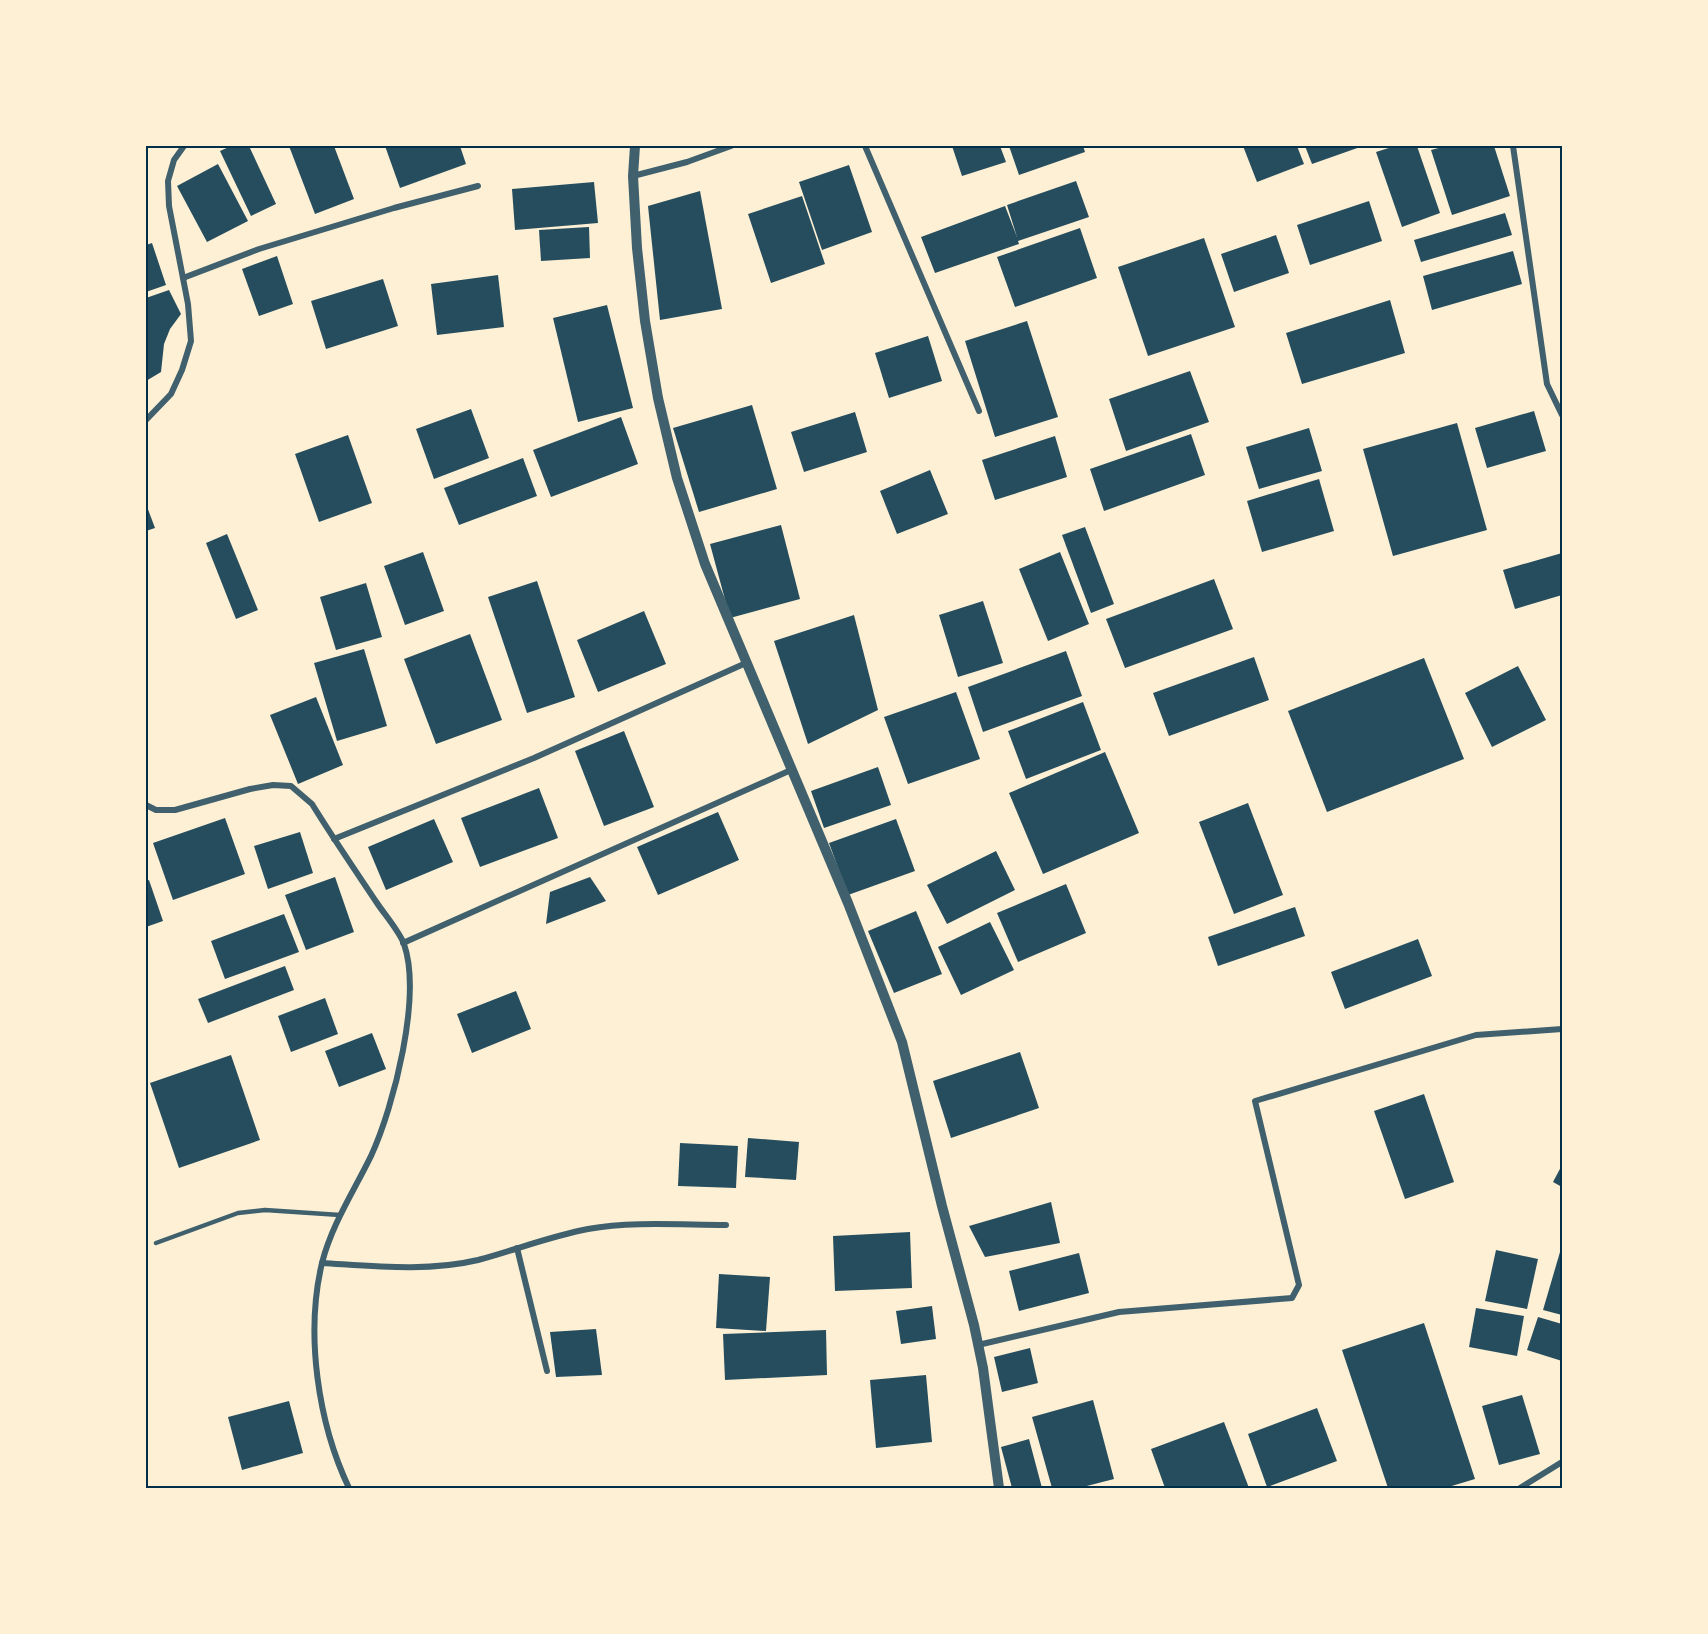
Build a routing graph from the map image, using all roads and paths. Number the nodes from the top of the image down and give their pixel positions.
1 (184, 146) edge
2 (635, 146) edge
3 (731, 146) edge
4 (866, 146) edge
5 (1513, 146) edge
6 (633, 176) junction
7 (478, 186) dead end
8 (183, 278) junction
9 (979, 411) dead end
10 (1563, 415) edge
11 (146, 420) edge
12 (746, 663) junction
13 (791, 770) junction
14 (146, 805) edge
15 (334, 839) junction
16 (404, 943) junction
17 (1563, 1029) edge
18 (340, 1215) junction
19 (726, 1225) dead end
20 (156, 1243) dead end
21 (517, 1248) junction
22 (322, 1263) junction
23 (978, 1345) junction
24 (547, 1371) dead end
25 (1563, 1462) edge
26 (349, 1488) edge
27 (999, 1488) edge
28 (1520, 1488) edge

1 - 8 street
2 - 6 street
3 - 6 street
4 - 9 street
5 - 10 street
6 - 12 street
7 - 8 street
8 - 11 street
12 - 13 street
12 - 15 street
13 - 16 street
13 - 23 street
14 - 15 street
15 - 16 street
16 - 18 street
17 - 23 street
18 - 20 lane
18 - 22 street
19 - 21 street
21 - 22 street
21 - 24 street
22 - 26 street
23 - 27 street
25 - 28 street

